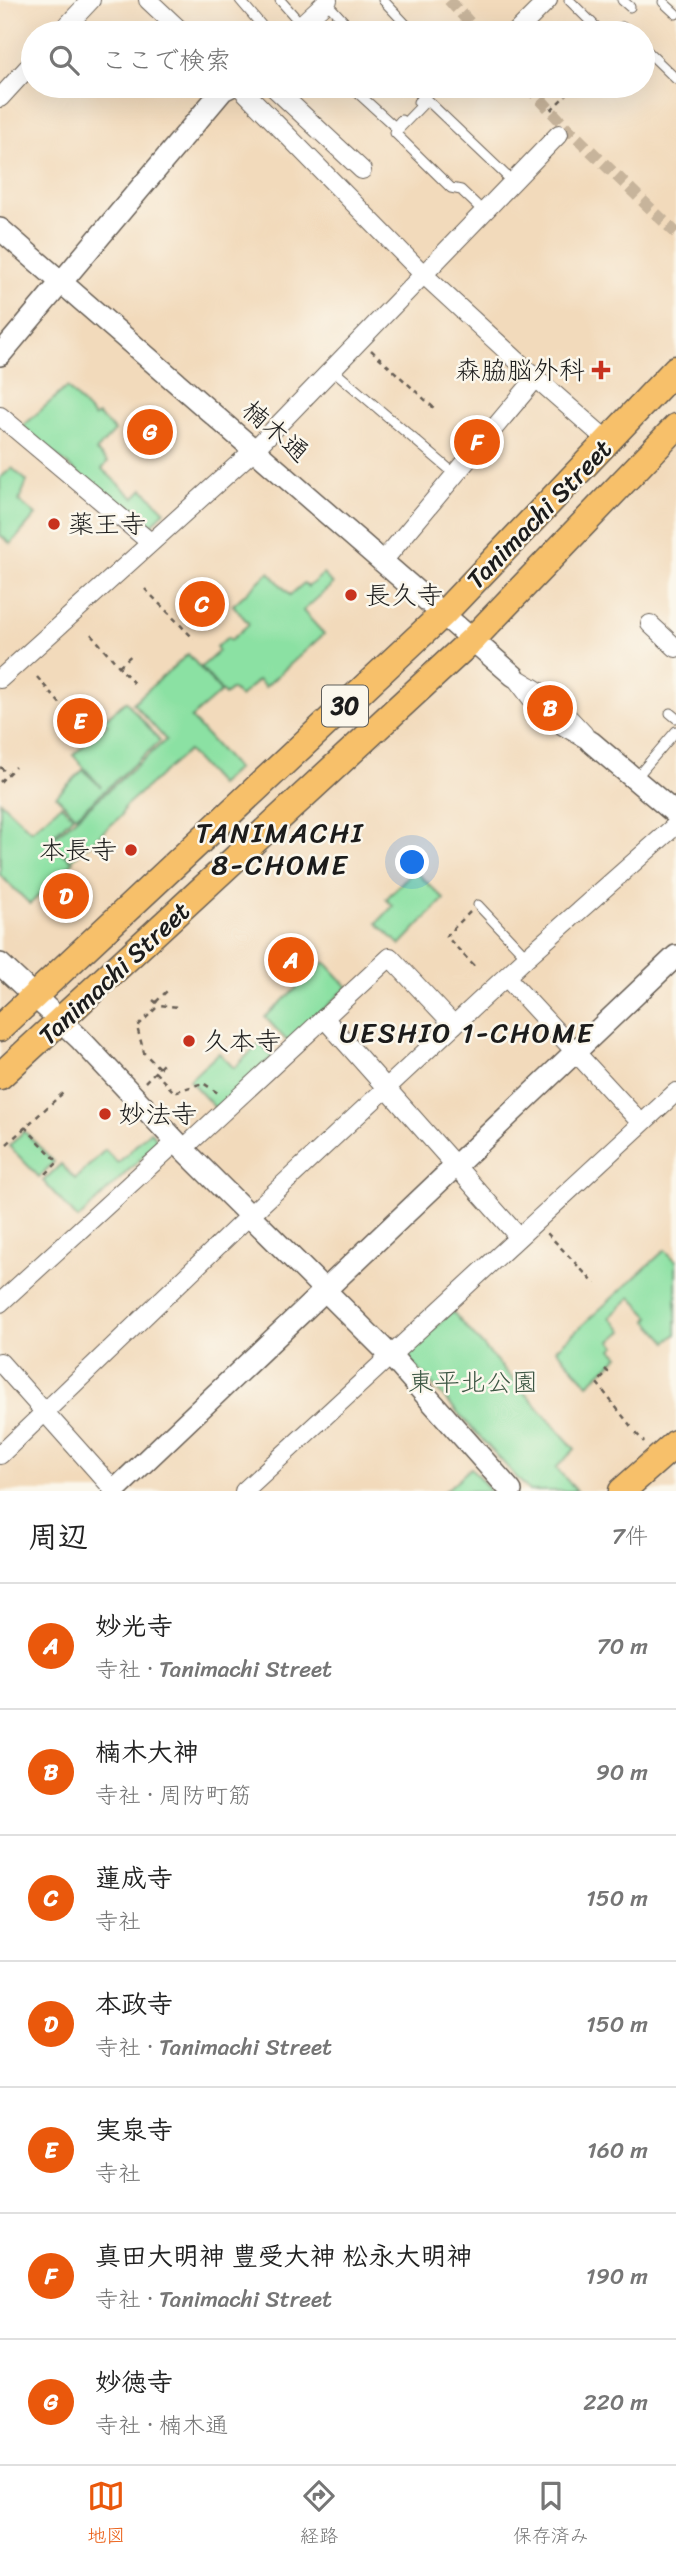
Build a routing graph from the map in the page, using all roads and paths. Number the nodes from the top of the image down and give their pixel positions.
1 (91, 0) edge
2 (148, 0) edge
3 (240, 0) edge
4 (280, 0) edge
5 (383, 0) edge
6 (548, 0) edge
7 (569, 0) edge
8 (622, 0) edge
9 (327, 1) edge
10 (663, 2) dead end
11 (630, 7) dead end
12 (676, 14) edge
13 (71, 21) edge
14 (170, 21) edge
15 (258, 21) edge
16 (295, 21) edge
17 (309, 21) edge
18 (344, 21) edge
19 (403, 21) edge
20 (527, 21) edge
21 (590, 21) edge
22 (655, 59) edge
23 (21, 75) edge
24 (676, 79) edge
25 (0, 98) edge
26 (216, 98) edge
27 (251, 98) edge
28 (285, 98) edge
29 (363, 98) edge
30 (422, 98) edge
31 (563, 98) edge
32 (551, 110) dead end
33 (559, 134) dead end
34 (362, 170) dead end
35 (513, 182) junction
36 (484, 212) junction
37 (0, 229) edge
38 (424, 275) junction
39 (62, 282) junction
40 (361, 340) junction
41 (4, 341) edge
42 (676, 369) edge
43 (333, 370) junction
44 (536, 378) junction
45 (435, 410) dead end
46 (0, 416) edge
47 (676, 427) edge
48 (608, 441) junction
49 (254, 450) junction
50 (456, 475) junction
51 (150, 542) junction
52 (383, 561) junction
53 (145, 589) dead end
54 (443, 614) junction
55 (650, 624) dead end
56 (91, 634) dead end
57 (194, 639) dead end
58 (473, 639) junction
59 (676, 648) edge
60 (134, 653) dead end
61 (118, 666) junction
62 (514, 676) joint
63 (37, 677) dead end
64 (0, 678) edge
65 (136, 685) dead end
66 (62, 706) dead end
67 (676, 731) edge
68 (591, 742) joint
69 (0, 767) edge
70 (15, 767) dead end
71 (8, 774) junction
72 (635, 779) junction
73 (0, 782) edge
74 (676, 814) edge
75 (676, 825) edge
76 (478, 905) joint
77 (676, 956) edge
78 (527, 957) junction
79 (0, 964) edge
80 (474, 966) dead end
81 (506, 977) junction
82 (168, 990) dead end
83 (35, 997) junction
84 (156, 1003) junction
85 (179, 1007) dead end
86 (324, 1018) junction
87 (61, 1022) junction
88 (454, 1025) junction
89 (0, 1028) edge
90 (576, 1051) junction
91 (165, 1062) dead end
92 (159, 1068) junction
93 (155, 1072) junction
94 (0, 1076) edge
95 (140, 1087) dead end
96 (387, 1087) junction
97 (64, 1091) dead end
98 (676, 1091) edge
99 (230, 1106) junction
100 (641, 1123) junction
101 (25, 1127) junction
102 (7, 1144) dead end
103 (179, 1145) junction
104 (456, 1165) junction
105 (44, 1176) dead end
106 (249, 1216) junction
107 (535, 1220) junction
108 (518, 1236) junction
109 (595, 1284) dead end
110 (323, 1291) junction
111 (0, 1303) edge
112 (391, 1356) junction
113 (0, 1362) edge
114 (606, 1368) dead end
115 (46, 1412) junction
116 (633, 1429) dead end
117 (636, 1433) dead end
118 (643, 1442) dead end
119 (676, 1443) edge
120 (0, 1455) edge
121 (115, 1491) edge
122 (244, 1491) edge
123 (511, 1491) edge
124 (622, 1491) edge

1 - 13 street
2 - 14 street
3 - 15 lane
4 - 16 lane
5 - 19 lane
6 - 20 street
7 - 21 lane
8 - 11 lane
9 - 17 street
9 - 18 lane
10 - 12 lane
22 - 24 lane
23 - 25 street
26 - 39 street
27 - 38 street
28 - 34 street
29 - 30 lane
31 - 32 path
33 - 35 street
35 - 36 street
35 - 36 lane
36 - 38 street
37 - 39 street, 楠木通
38 - 40 street
38 - 44 street
39 - 41 street
39 - 49 street, 楠木通
40 - 43 street
40 - 45 path
42 - 48 main road, Tanimachi Street / 30
43 - 49 street
43 - 50 lane
44 - 48 street
44 - 50 street
46 - 51 street
47 - 58 main road, Tanimachi Street / 30
48 - 54 main road, Tanimachi Street / 30
49 - 51 street
49 - 52 street, 楠木通
50 - 52 street
51 - 64 street
52 - 54 street, 楠木通
53 - 57 path
54 - 58 street, 楠木通
54 - 83 main road, Tanimachi Street / 30
55 - 59 street
56 - 61 path
58 - 62 street, 楠木通
58 - 87 main road, Tanimachi Street / 30
60 - 61 path
61 - 65 path
62 - 68 street
63 - 66 path
67 - 72 lane
68 - 72 street
69 - 71 path
70 - 71 path
71 - 73 path
72 - 74 street
75 - 78 street
76 - 78 lane
76 - 80 path
77 - 90 street
78 - 81 street
79 - 83 street
81 - 88 street
81 - 90 street
82 - 84 path
83 - 87 street
83 - 89 main road, Tanimachi Street / 30
84 - 85 path
84 - 92 path
86 - 88 street
86 - 96 street
86 - 99 street
87 - 94 main road, Tanimachi Street / 30
87 - 103 street
88 - 96 street
90 - 100 street
90 - 104 street
91 - 92 path
92 - 93 path
93 - 95 path
93 - 99 path
96 - 104 street
96 - 106 street
97 - 101 path
98 - 100 street
99 - 103 street
100 - 107 street
101 - 102 path
101 - 105 path
103 - 106 street
103 - 111 street
104 - 108 street
104 - 110 street
106 - 110 street
106 - 115 street
107 - 108 street
107 - 109 path
108 - 112 street
110 - 112 street
110 - 121 street
112 - 122 street
112 - 123 street
113 - 115 street
114 - 116 path
115 - 120 street
115 - 121 street
117 - 118 path
119 - 124 main road

